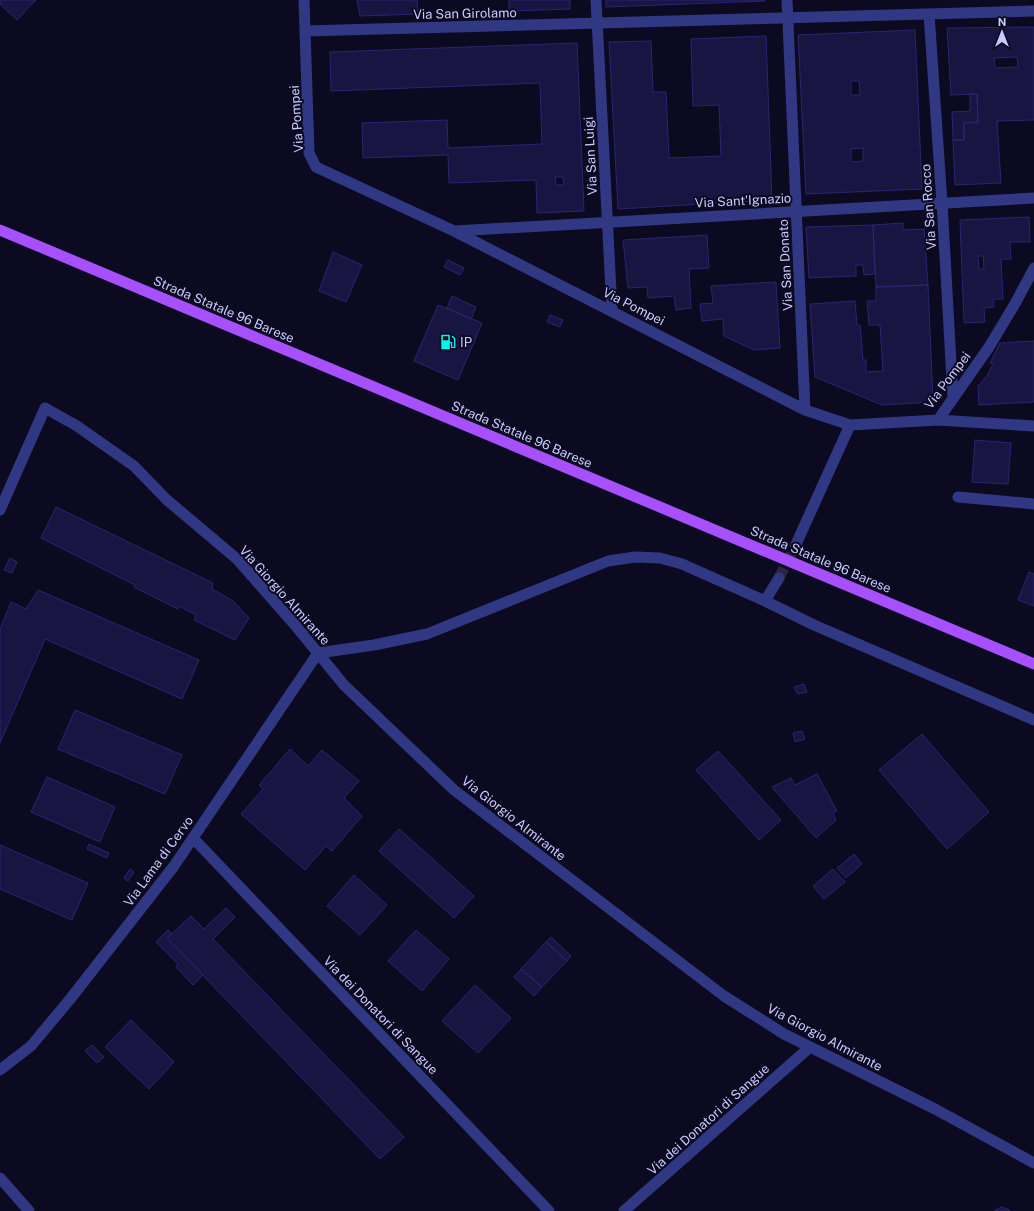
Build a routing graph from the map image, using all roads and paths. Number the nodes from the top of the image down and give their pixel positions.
1 (304, 0) edge
2 (596, 0) edge
3 (787, 0) edge
4 (1034, 11) edge
5 (929, 14) junction
6 (788, 18) junction
7 (597, 23) junction
8 (305, 31) junction
9 (1034, 198) edge
10 (942, 203) junction
11 (796, 211) junction
12 (607, 222) junction
13 (0, 230) edge
14 (454, 231) junction
15 (1034, 268) edge
16 (612, 311) junction
17 (953, 398) junction
18 (805, 410) junction
19 (938, 420) junction
20 (850, 425) junction
21 (1034, 426) edge
22 (958, 497) dead end
23 (1034, 504) edge
24 (0, 510) edge
25 (797, 542) tunnel mouth
26 (779, 578) tunnel mouth
27 (765, 601) junction
28 (318, 654) junction
29 (1034, 664) edge
30 (1034, 720) edge
31 (193, 838) junction
32 (810, 1047) junction
33 (0, 1070) edge
34 (1034, 1163) edge
35 (0, 1178) edge
36 (29, 1211) edge
37 (549, 1211) edge
38 (624, 1211) edge

1 - 8 street, Via Pompei
2 - 7 street, Via San Luigi
3 - 6 street, Via San Donato
4 - 5 street, Via San Girolamo
5 - 6 street, Via San Girolamo
5 - 10 street, Via San Rocco
6 - 7 street, Via San Girolamo
6 - 11 street, Via San Donato
7 - 8 street, Via San Girolamo
7 - 12 street, Via San Luigi
8 - 14 street, Via Pompei
9 - 10 street, Via Sant'Ignazio
10 - 11 street, Via Sant'Ignazio
10 - 17 street, Via San Rocco
11 - 12 street, Via Sant'Ignazio
11 - 18 street, Via San Donato
12 - 14 street, Via Sant'Ignazio
12 - 16 street, Via San Luigi
13 - 29 main road, Strada Statale 96 Barese
14 - 16 street, Via Pompei
15 - 17 street, Via Pompei
16 - 18 street, Via Pompei
17 - 19 street, Via Pompei
18 - 20 street, Via Pompei
19 - 20 street, Via Pompei
19 - 21 street
20 - 25 street
22 - 23 street
24 - 28 street, Via Giorgio Almirante
26 - 27 street
27 - 28 street
27 - 30 street
28 - 31 street, Via Lama di Cervo
28 - 32 street, Via Giorgio Almirante
31 - 33 street, Via Lama di Cervo
31 - 37 street, Via dei Donatori di Sangue
32 - 34 street, Via Giorgio Almirante
32 - 38 street, Via dei Donatori di Sangue
35 - 36 street

